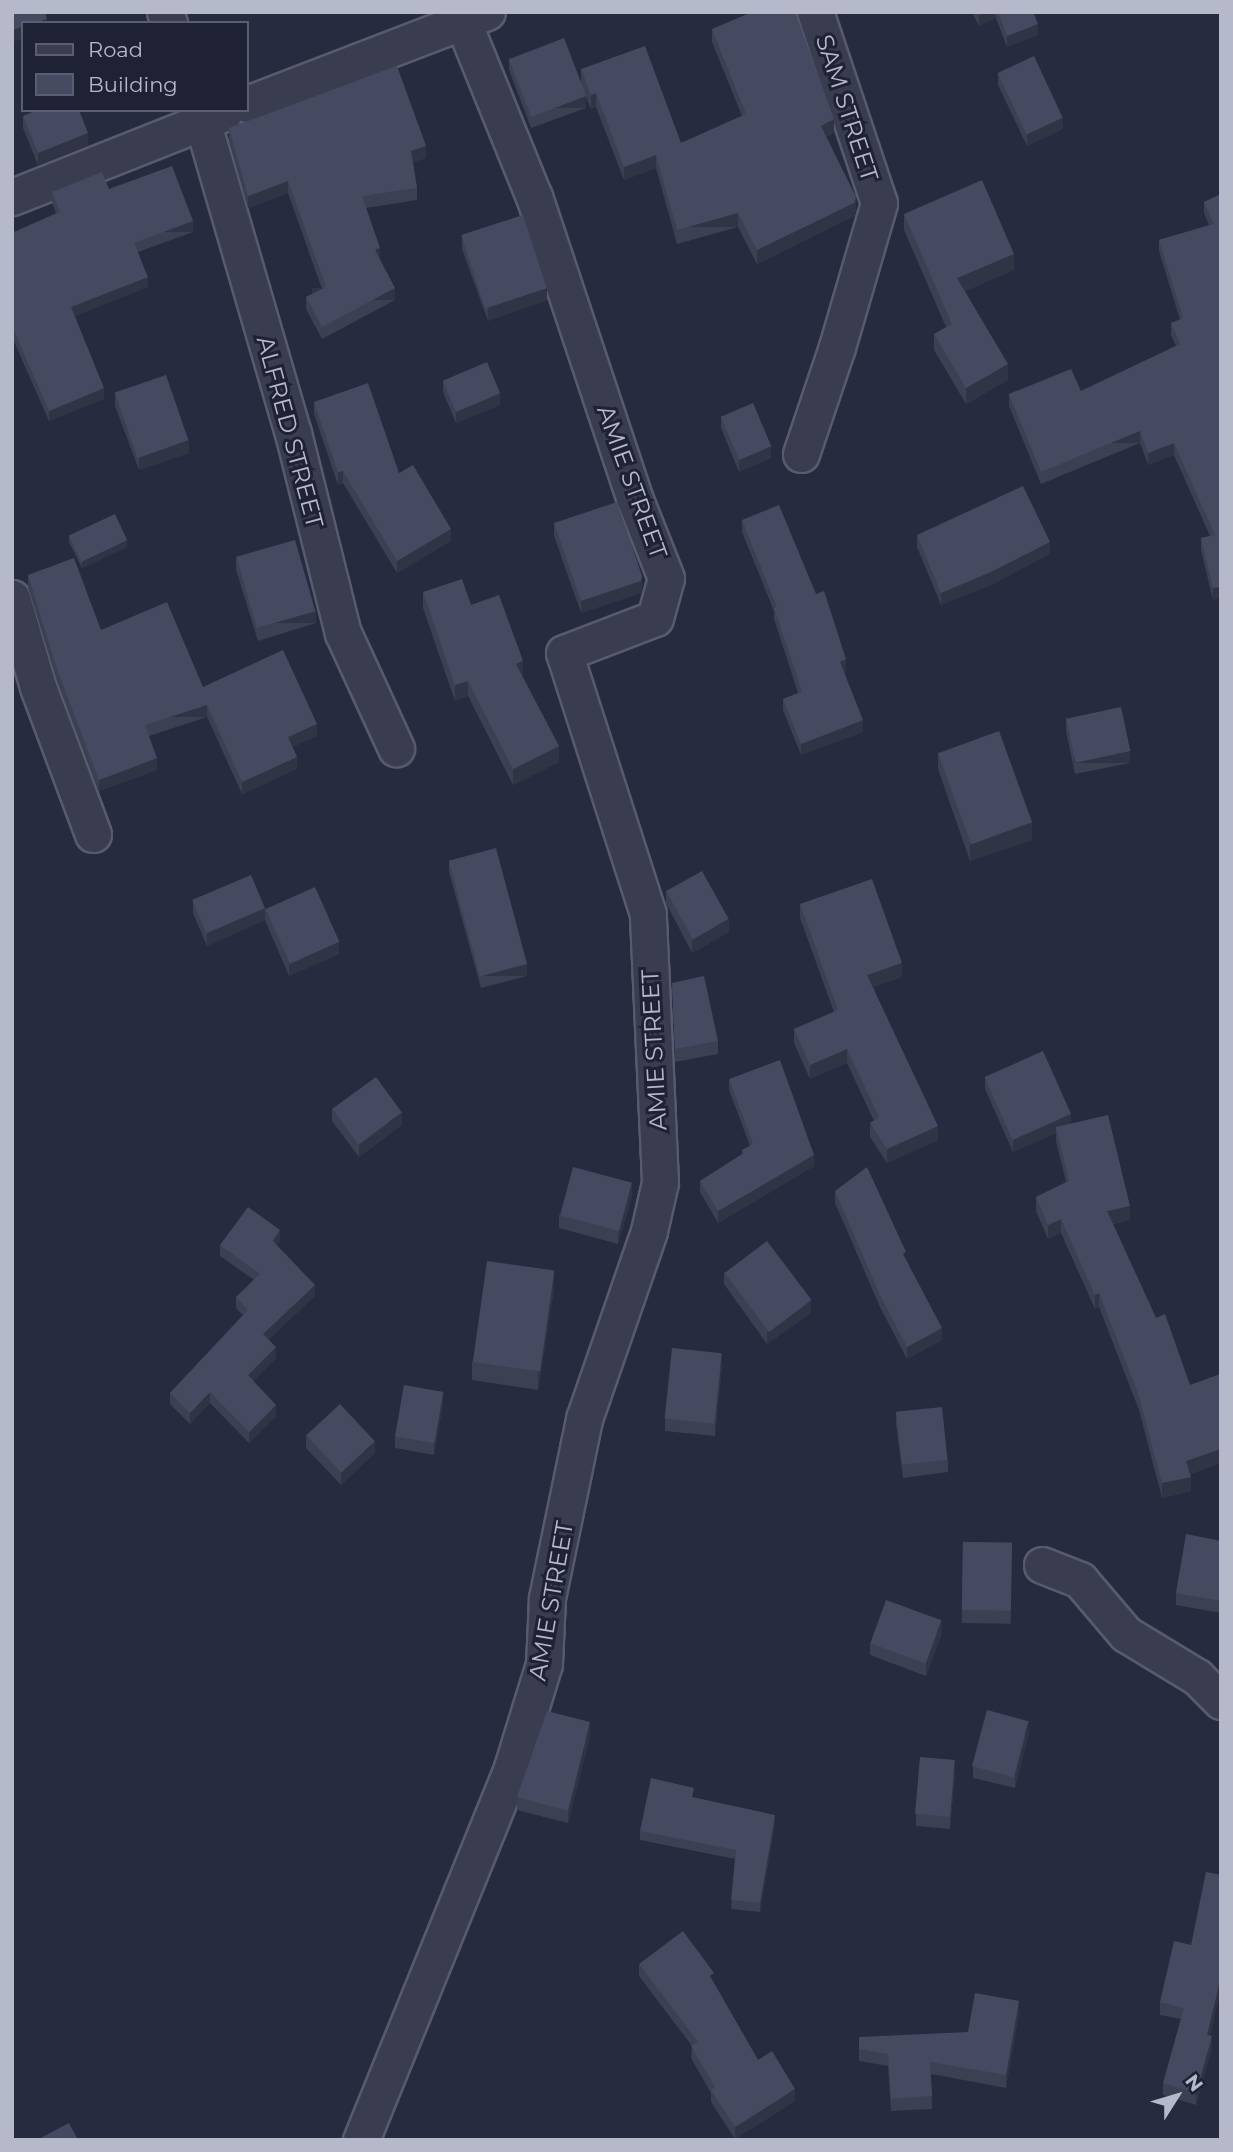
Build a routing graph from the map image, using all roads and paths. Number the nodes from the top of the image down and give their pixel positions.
1 (815, 12) edge
2 (475, 17) edge
3 (248, 104) edge
4 (211, 114) edge
5 (12, 197) edge
6 (801, 454) dead end
7 (12, 598) edge
8 (396, 748) dead end
9 (93, 834) dead end
10 (1042, 1565) dead end
11 (1221, 1701) edge
12 (362, 2140) edge

1 - 6 street, SAM STREET
2 - 3 street
2 - 12 street, AMIE STREET
4 - 5 street
4 - 8 street, ALFRED STREET
7 - 9 street
10 - 11 street

